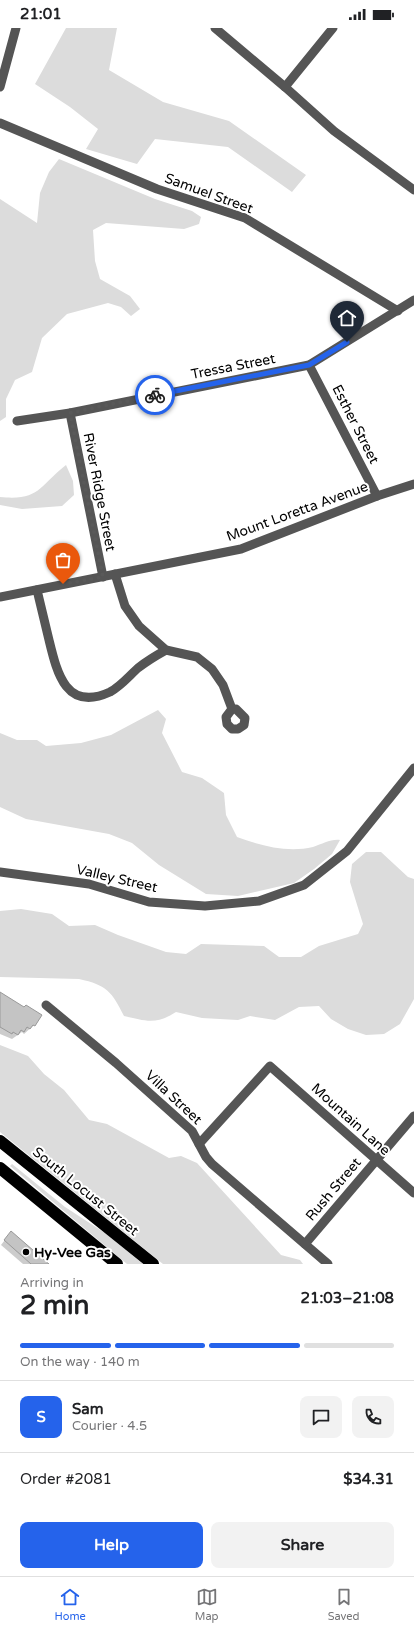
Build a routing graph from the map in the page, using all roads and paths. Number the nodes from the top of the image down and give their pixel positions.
1 (16, 28) edge
2 (215, 28) edge
3 (333, 28) edge
4 (0, 87) edge
5 (285, 87) junction
6 (0, 122) edge
7 (414, 190) edge
8 (414, 300) edge
9 (398, 311) junction
10 (309, 365) junction
11 (70, 413) junction
12 (17, 421) dead end
13 (414, 484) edge
14 (377, 496) junction
15 (115, 574) junction
16 (103, 577) junction
17 (37, 590) junction
18 (0, 597) edge
19 (166, 650) junction
20 (232, 709) dead end
21 (414, 768) edge
22 (0, 872) edge
23 (46, 1005) dead end
24 (414, 1116) edge
25 (0, 1141) edge
26 (199, 1144) junction
27 (375, 1160) junction
28 (0, 1168) edge
29 (414, 1193) edge
30 (305, 1244) junction
31 (117, 1264) edge
32 (153, 1264) edge
33 (328, 1264) edge

1 - 4 street
2 - 5 street
3 - 5 street
5 - 7 street
6 - 9 street, Samuel Street
8 - 9 street, Tressa Street
9 - 10 street, Tressa Street
10 - 11 street, Tressa Street
10 - 14 street, Esther Street
11 - 12 street, Tressa Street
11 - 16 street, River Ridge Street
13 - 14 street, Mount Loretta Avenue
14 - 15 street, Mount Loretta Avenue
15 - 16 street, Mount Loretta Avenue
15 - 19 street
16 - 17 street, Mount Loretta Avenue
17 - 18 street, Mount Loretta Avenue
17 - 19 street
19 - 20 street
21 - 22 street, Valley Street
23 - 26 street, Villa Street
24 - 27 street, Rush Street
25 - 32 highway, South Locust Street
26 - 27 street, Mountain Lane
26 - 30 street, Villa Street
27 - 29 street, Mountain Lane
27 - 30 street, Rush Street
28 - 31 highway
30 - 33 street, Villa Street

